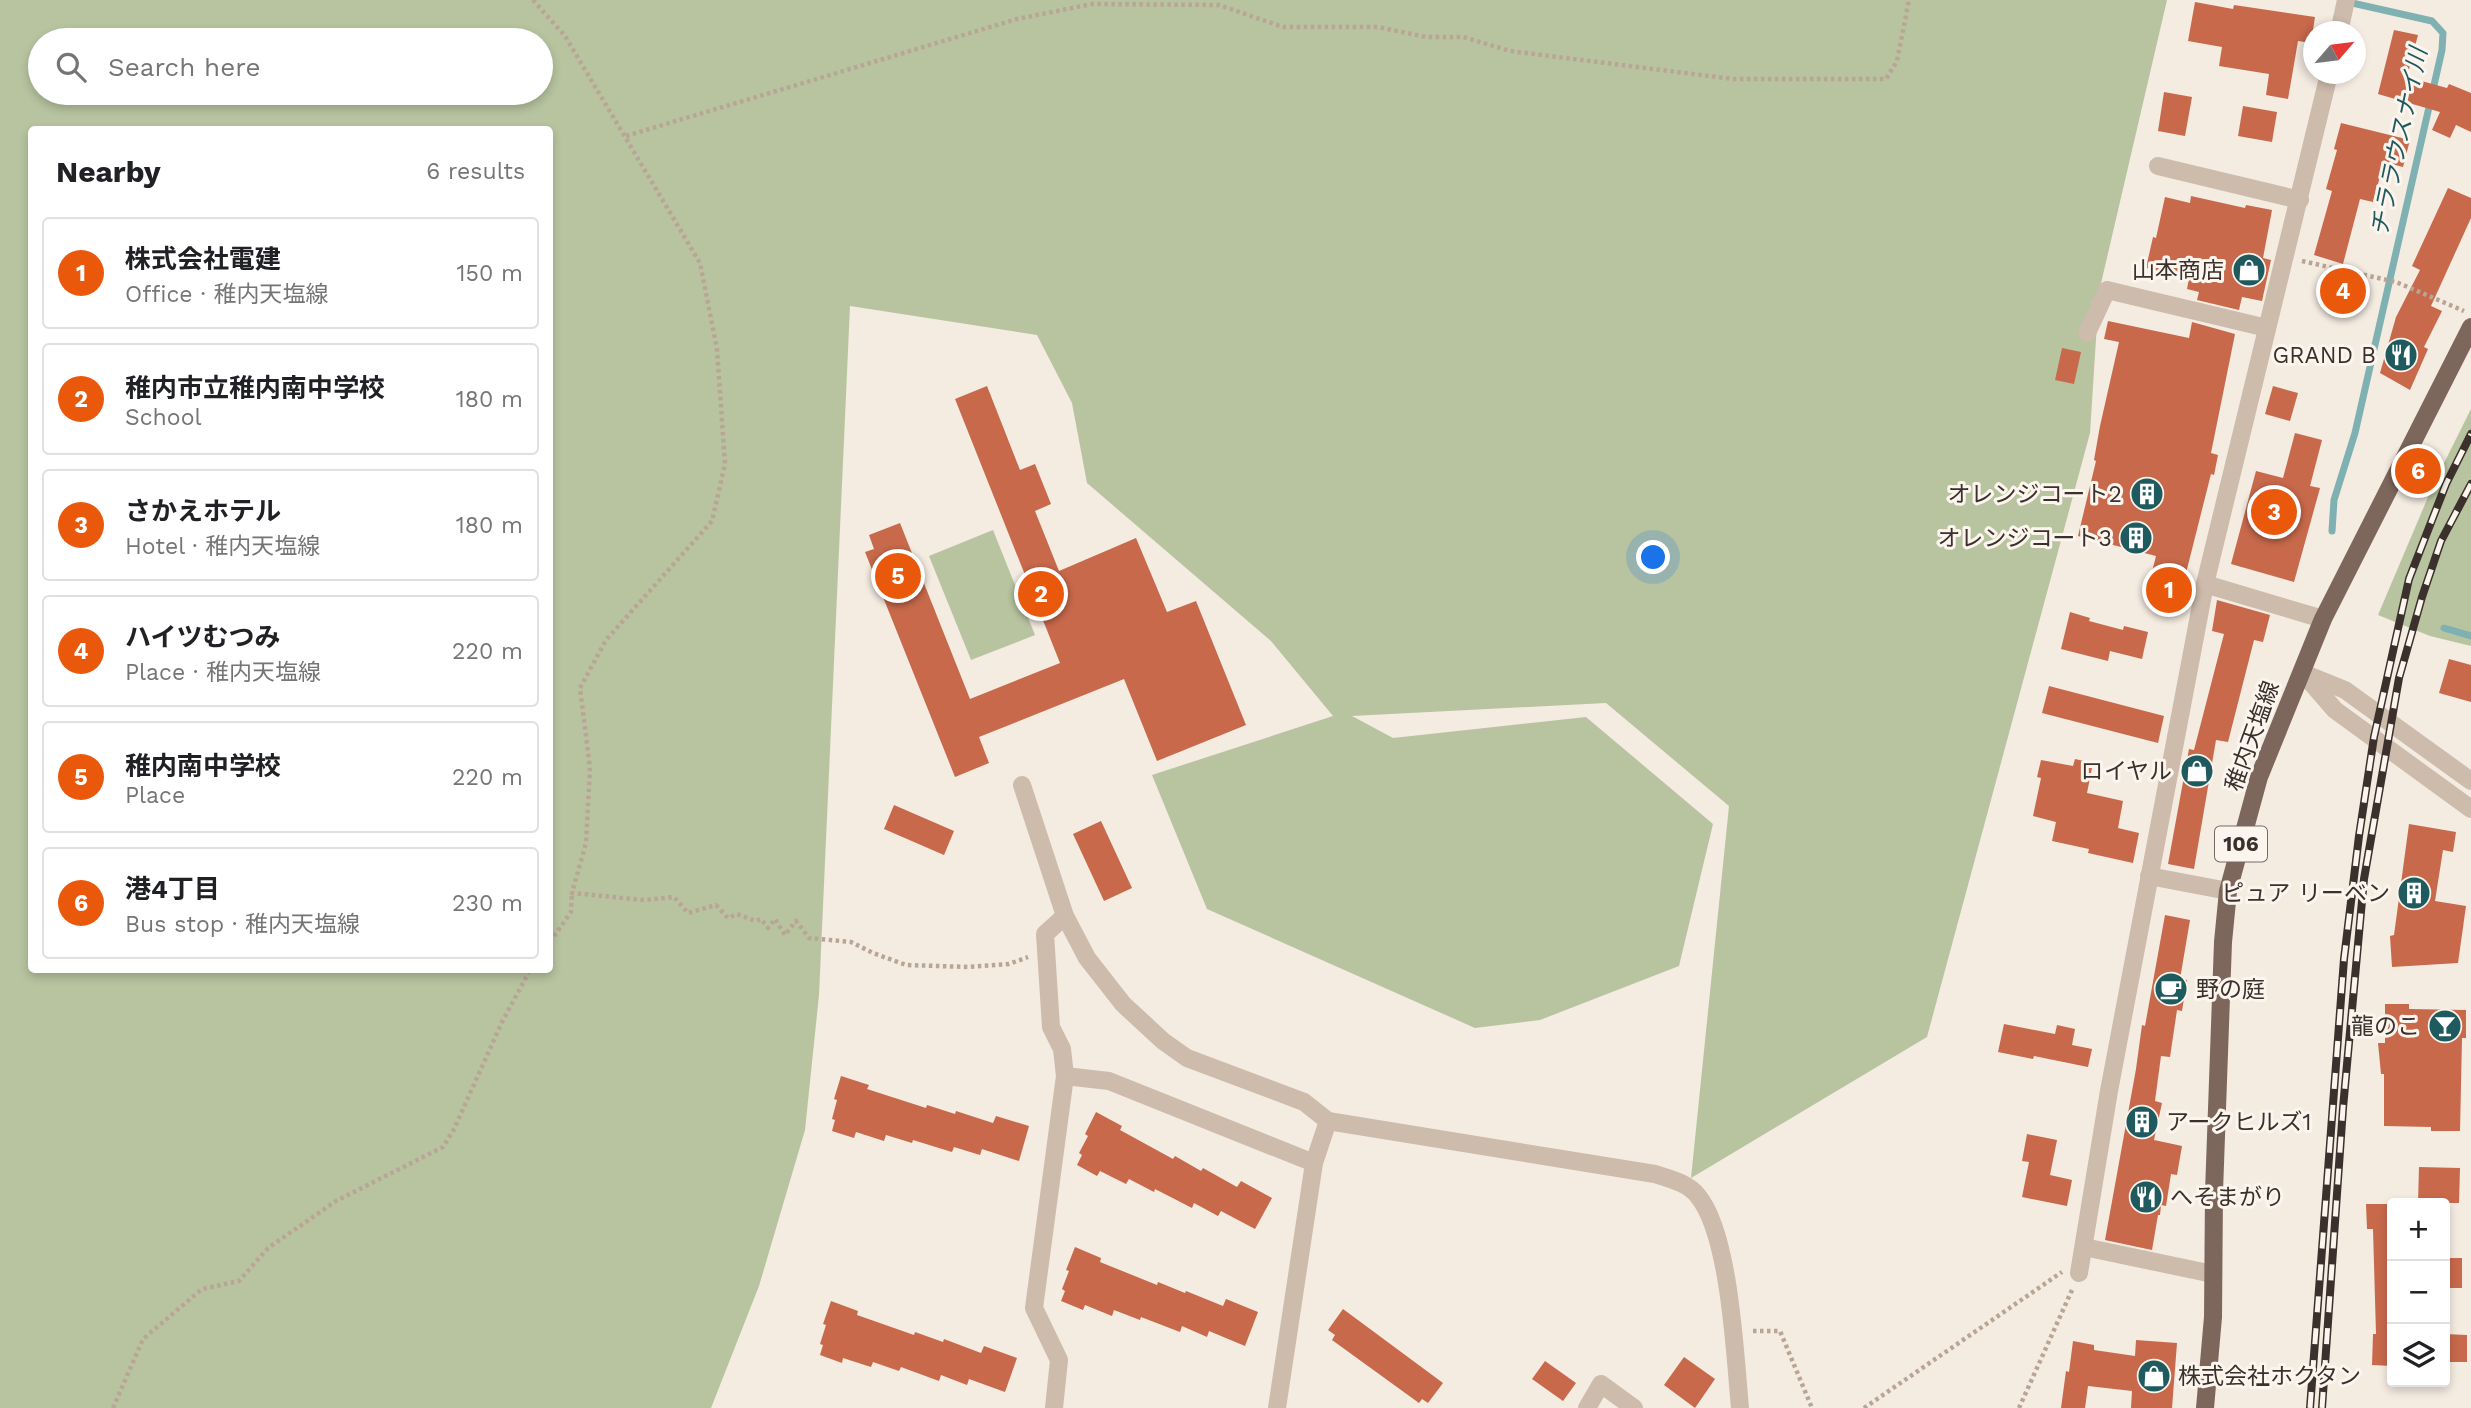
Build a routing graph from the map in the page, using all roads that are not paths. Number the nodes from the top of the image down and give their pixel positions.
1 (2327, 84) edge
2 (2158, 166) dead end
3 (2300, 200) junction
4 (2471, 327) edge
5 (2267, 328) junction
6 (2087, 333) dead end
7 (2205, 584) junction
8 (2323, 619) junction
9 (2302, 673) junction
10 (2471, 781) edge
11 (1023, 785) dead end
12 (2471, 809) edge
13 (2149, 876) junction
14 (2228, 891) junction
15 (1065, 916) junction
16 (1065, 1076) junction
17 (1328, 1121) junction
18 (1314, 1163) junction
19 (2213, 1274) junction
20 (1054, 1408) edge
21 (1277, 1408) edge
22 (1587, 1408) edge
23 (1634, 1408) edge
24 (1740, 1408) edge
25 (2205, 1408) edge

1 - 3 street
2 - 3 street
3 - 5 street
4 - 8 main road, 稚内天塩線 / 106
5 - 6 street
5 - 7 street
7 - 8 street
7 - 13 street
8 - 9 main road, 稚内天塩線 / 106
9 - 10 street
9 - 12 street
9 - 14 main road, 稚内天塩線 / 106
11 - 15 street
13 - 14 street
13 - 19 street
14 - 19 main road, 稚内天塩線 / 106
15 - 16 street
15 - 17 street
16 - 18 street
16 - 20 street
17 - 18 street
17 - 24 street
18 - 21 street
19 - 25 main road, 稚内天塩線 / 106
22 - 23 street

